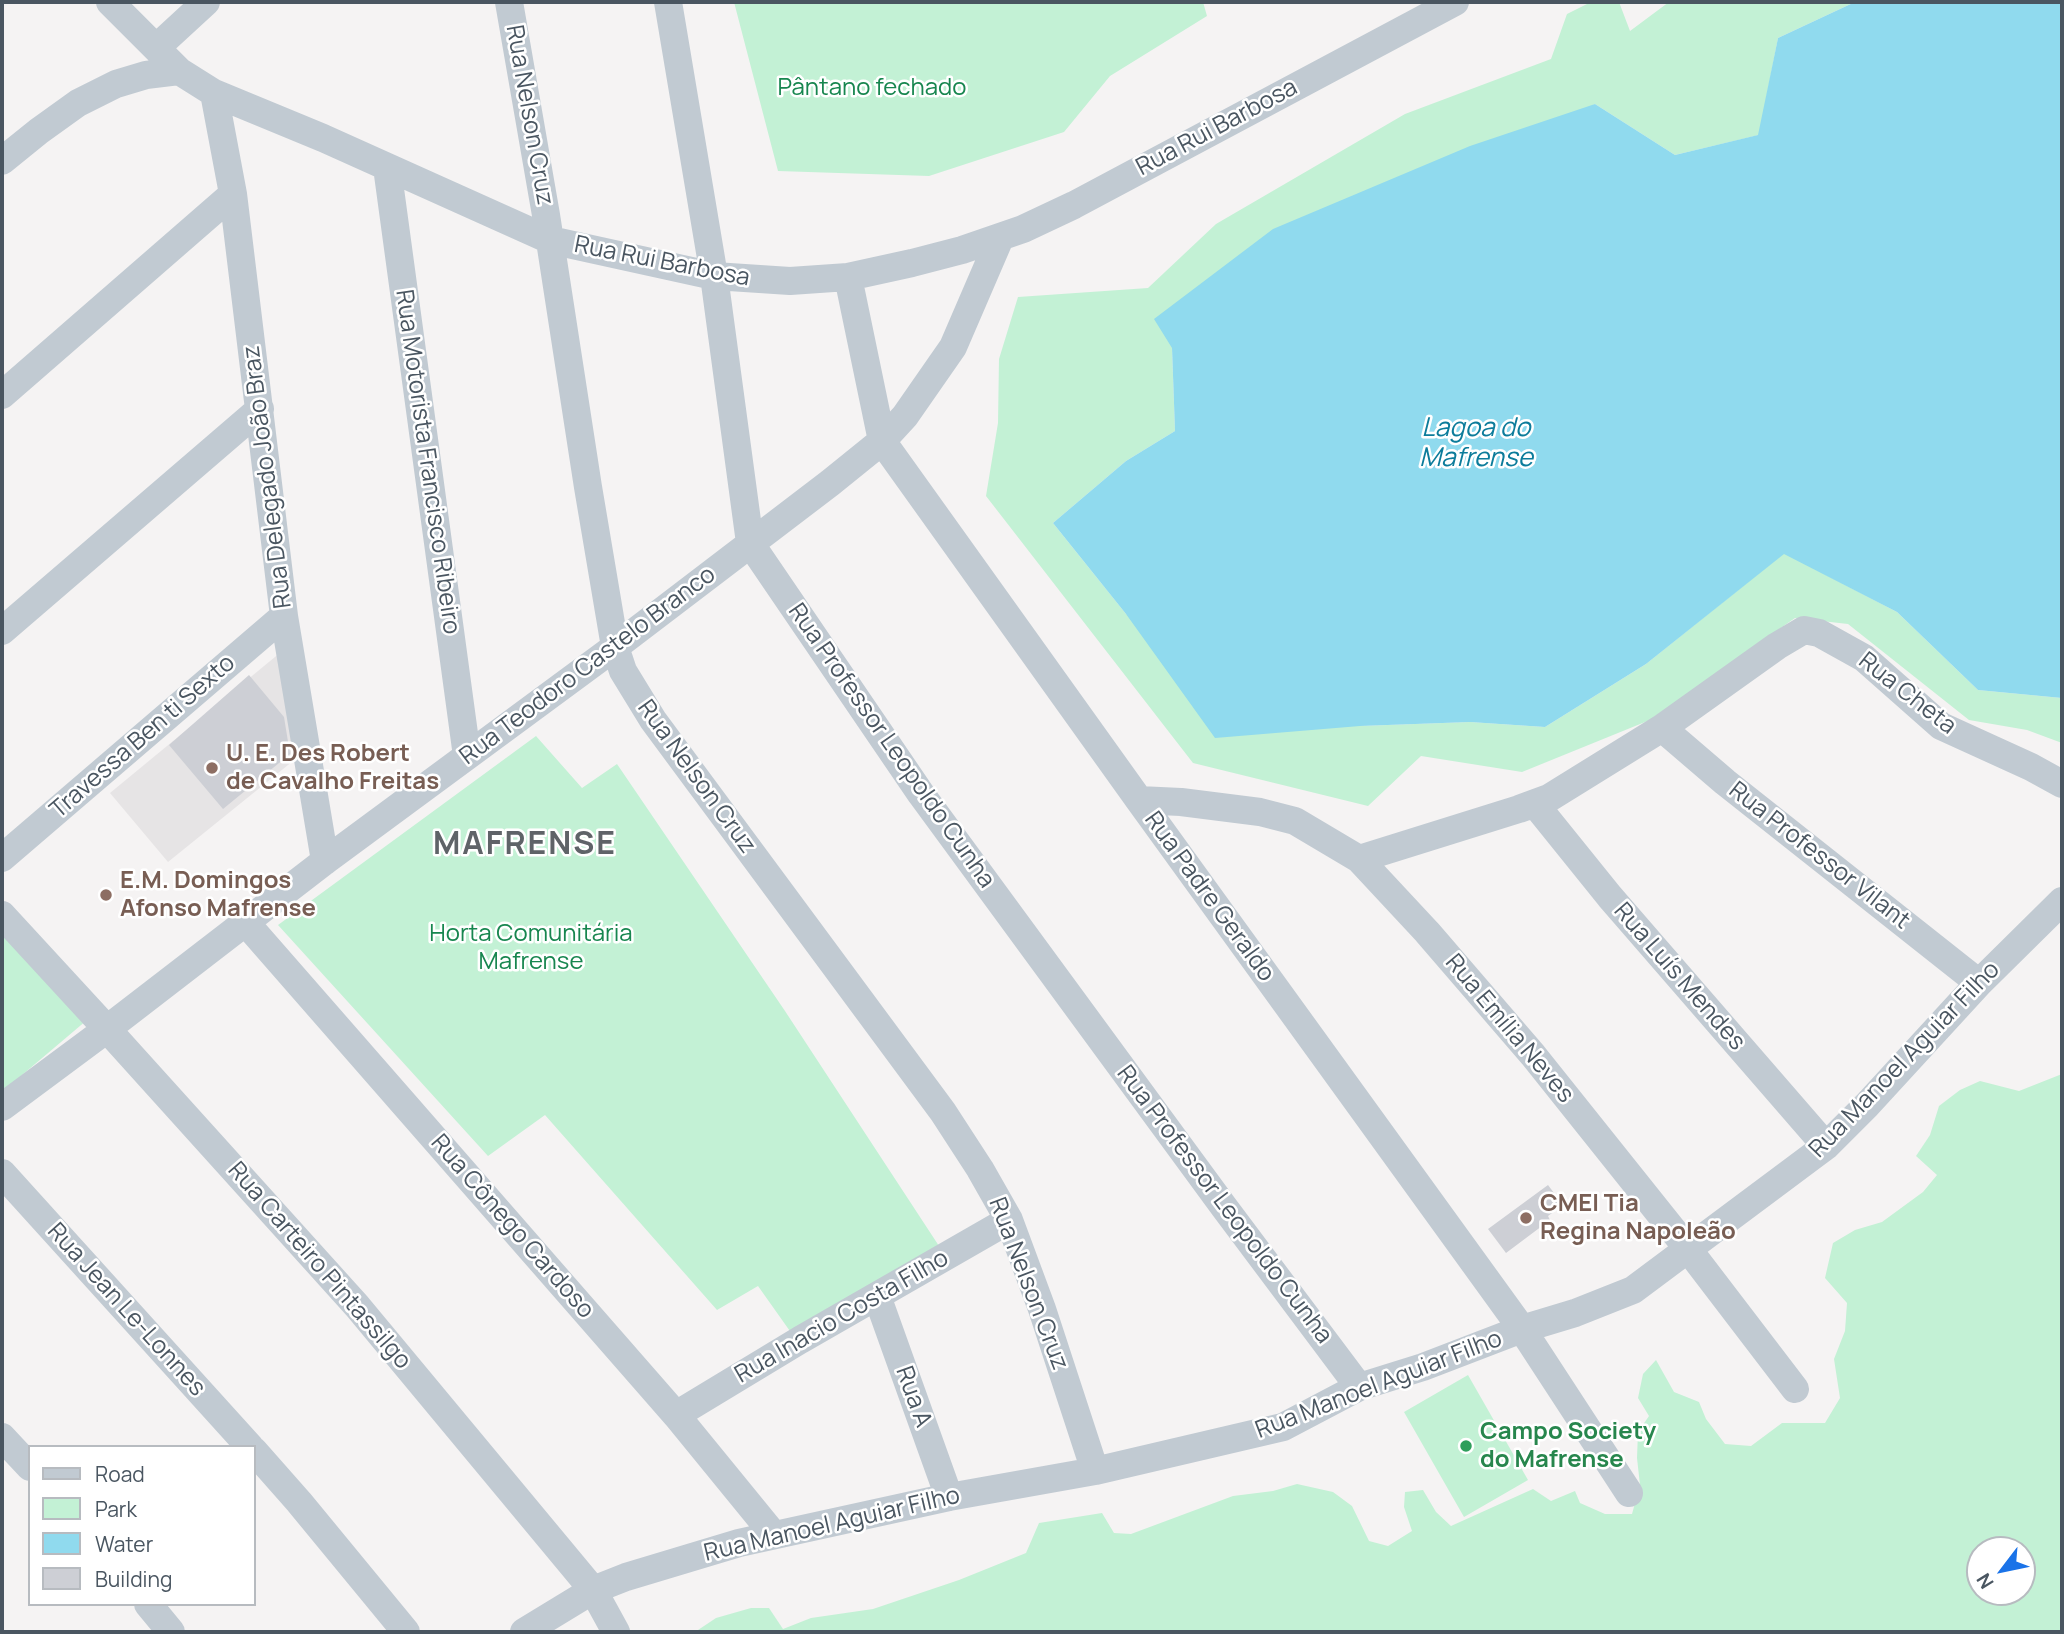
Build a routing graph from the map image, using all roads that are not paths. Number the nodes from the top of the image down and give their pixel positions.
1 (110, 2) edge
2 (206, 2) edge
3 (509, 2) edge
4 (668, 2) edge
5 (1455, 2) edge
6 (156, 48) junction
7 (180, 71) junction
8 (214, 93) junction
9 (2, 161) edge
10 (387, 167) junction
11 (233, 194) junction
12 (1000, 238) junction
13 (550, 240) junction
14 (714, 276) junction
15 (848, 277) junction
16 (2, 396) edge
17 (260, 409) junction
18 (882, 441) junction
19 (750, 543) junction
20 (284, 616) junction
21 (2, 631) edge
22 (615, 647) junction
23 (1662, 728) junction
24 (467, 756) junction
25 (2062, 784) edge
26 (1139, 800) junction
27 (1535, 804) junction
28 (2, 858) edge
29 (1359, 859) junction
30 (325, 861) junction
31 (2062, 901) edge
32 (2, 915) edge
33 (246, 923) junction
34 (1979, 983) junction
35 (107, 1029) junction
36 (2, 1107) edge
37 (1826, 1146) junction
38 (2, 1174) edge
39 (1009, 1220) junction
40 (1688, 1249) junction
41 (877, 1296) junction
42 (1522, 1329) junction
43 (1359, 1387) junction
44 (1795, 1389) dead end
45 (676, 1415) junction
46 (2, 1437) edge
47 (248, 1445) edge
48 (256, 1453) edge
49 (28, 1465) edge
50 (1095, 1471) junction
51 (1629, 1493) dead end
52 (949, 1497) junction
53 (774, 1535) junction
54 (593, 1590) junction
55 (150, 1606) edge
56 (171, 1632) edge
57 (406, 1632) edge
58 (524, 1632) edge
59 (615, 1632) edge

1 - 6 street, Rua Rui Barbosa
2 - 6 street
3 - 13 street, Rua Nelson Cruz
4 - 14 street, Rua Professor Leopoldo Cunha
5 - 12 street, Rua Rui Barbosa
6 - 7 street, Rua Rui Barbosa
7 - 8 street, Rua Rui Barbosa
7 - 9 street
8 - 10 street, Rua Rui Barbosa
8 - 11 street, Rua Delegado João Braz
10 - 13 street, Rua Rui Barbosa
10 - 24 street, Rua Motorista Francisco Ribeiro
11 - 16 street
11 - 17 street, Rua Delegado João Braz
12 - 15 street, Rua Rui Barbosa
12 - 18 street, Rua Teodoro Castelo Branco
13 - 14 street, Rua Rui Barbosa
13 - 22 street, Rua Nelson Cruz
14 - 15 street, Rua Rui Barbosa
14 - 19 street, Rua Professor Leopoldo Cunha
15 - 18 street, Rua Padre Geraldo
17 - 20 street, Rua Delegado João Braz
17 - 21 street
18 - 19 street, Rua Teodoro Castelo Branco
18 - 26 street, Rua Padre Geraldo
19 - 22 street, Rua Teodoro Castelo Branco
19 - 43 street, Rua Professor Leopoldo Cunha
20 - 28 street, Travessa Ben ti Sexto
20 - 30 street, Rua Delegado João Braz
22 - 24 street, Rua Teodoro Castelo Branco
22 - 39 street, Rua Nelson Cruz
23 - 25 street, Rua Cheta
23 - 27 street, Rua Cheta
23 - 34 street, Rua Professor Vilant
24 - 30 street, Rua Teodoro Castelo Branco
26 - 29 street, Rua Emília Neves
26 - 42 street, Rua Padre Geraldo
27 - 29 street, Rua Cheta
27 - 37 street, Rua Luís Mendes
29 - 40 street, Rua Emília Neves
30 - 33 street, Rua Teodoro Castelo Branco
31 - 34 street, Rua Manoel Aguiar Filho
32 - 35 street, Rua Carteiro Pintassilgo
33 - 35 street, Rua Teodoro Castelo Branco
33 - 45 street, Rua Cônego Cardoso
34 - 37 street, Rua Manoel Aguiar Filho
35 - 36 street, Rua Teodoro Castelo Branco
35 - 54 street, Rua Carteiro Pintassilgo
37 - 40 street, Rua Manoel Aguiar Filho
38 - 47 street, Rua Jean Le-Lonnes
39 - 41 street, Rua Inacio Costa Filho
39 - 50 street, Rua Nelson Cruz
40 - 42 street, Rua Manoel Aguiar Filho
40 - 44 street, Rua Emília Neves
41 - 45 street, Rua Inacio Costa Filho
41 - 52 street, Rua A
42 - 43 street, Rua Manoel Aguiar Filho
42 - 51 street, Rua Padre Geraldo
43 - 50 street, Rua Manoel Aguiar Filho
45 - 53 street, Rua Cônego Cardoso
46 - 49 street
48 - 57 street
50 - 52 street, Rua Manoel Aguiar Filho
52 - 53 street, Rua Manoel Aguiar Filho
53 - 54 street, Rua Manoel Aguiar Filho
54 - 58 street, Rua Manoel Aguiar Filho
54 - 59 street, Rua Carteiro Pintassilgo
55 - 56 street

